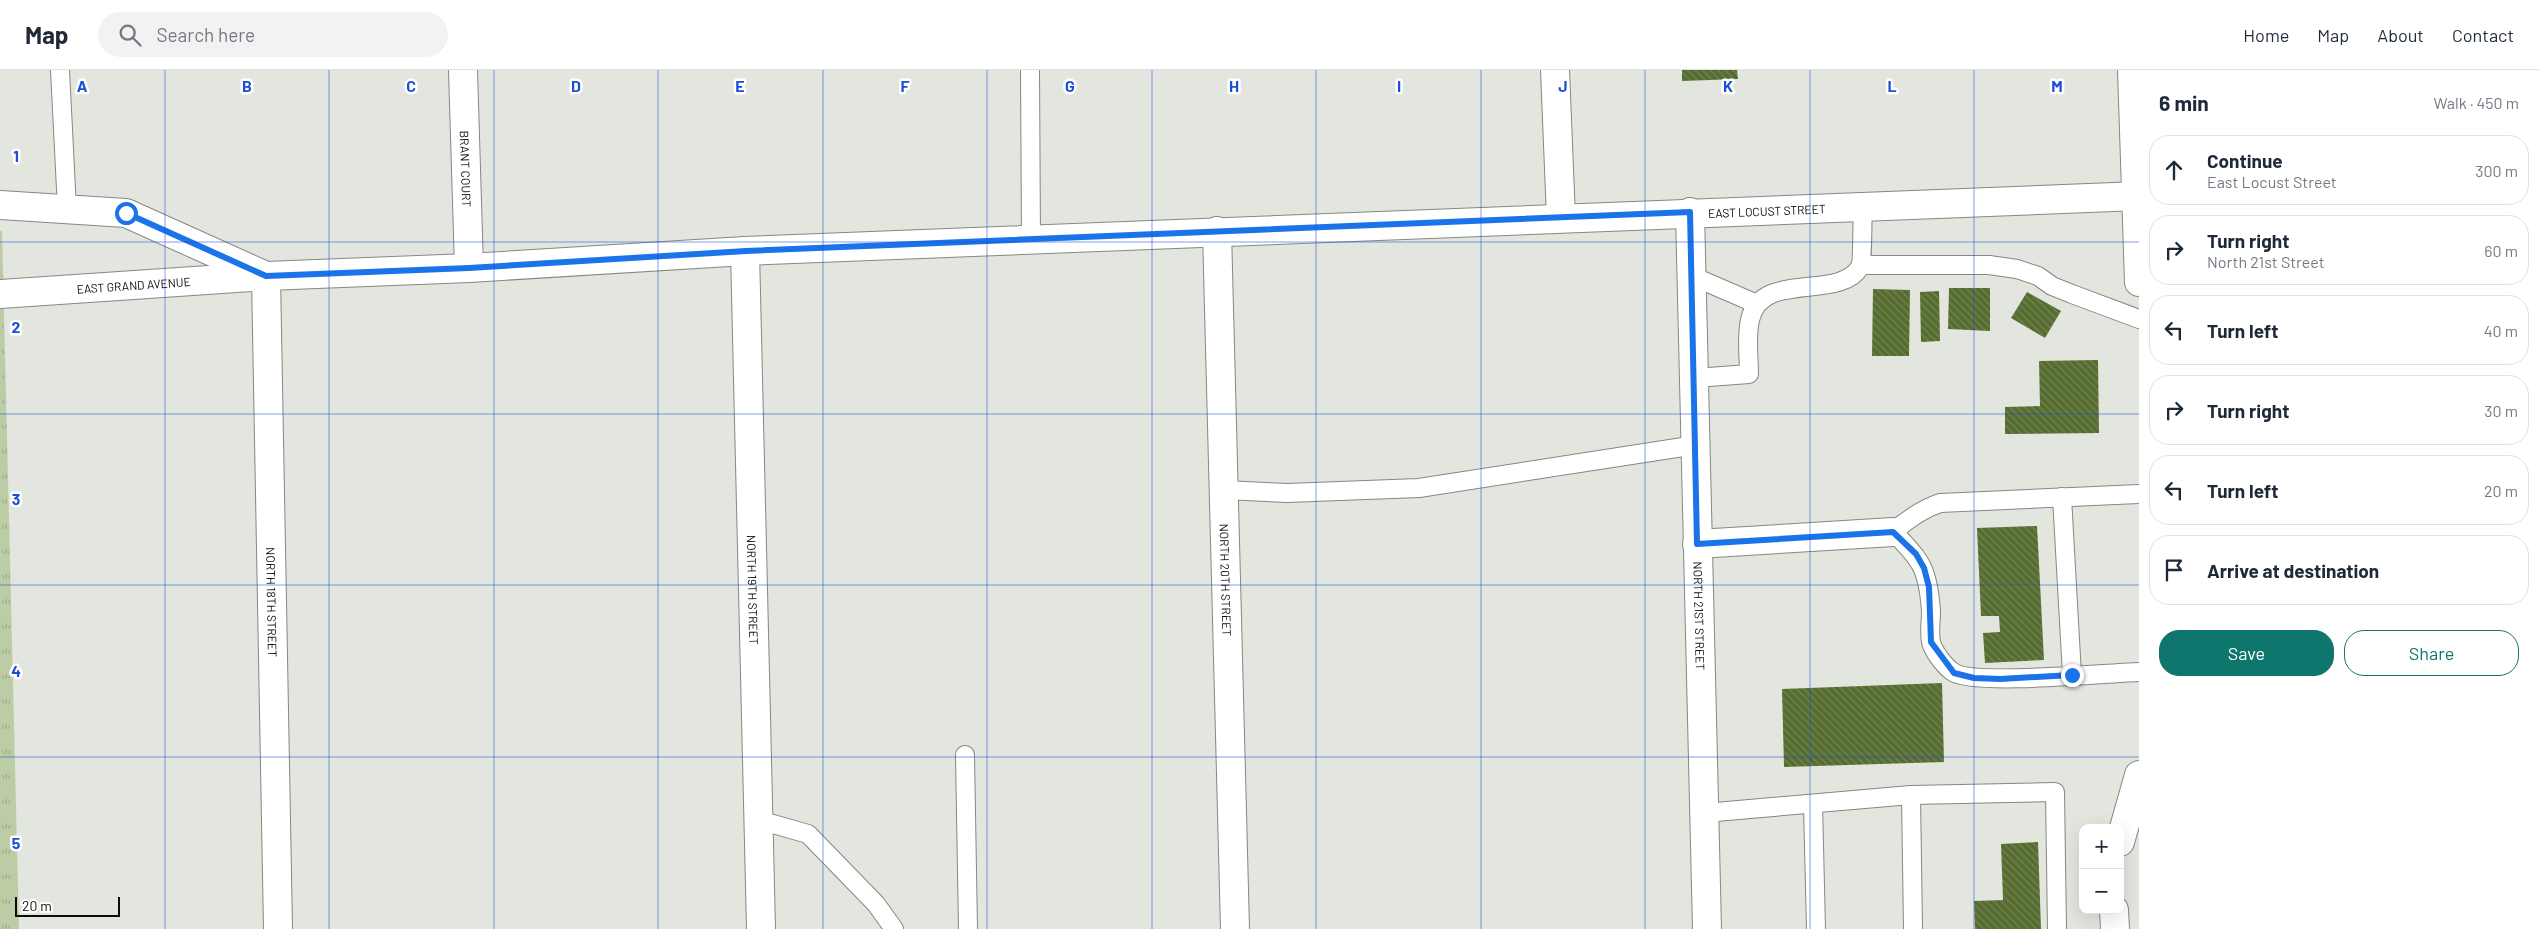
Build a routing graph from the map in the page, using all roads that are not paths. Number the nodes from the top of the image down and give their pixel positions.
1 (60, 70) edge
2 (463, 70) edge
3 (1030, 70) edge
4 (1555, 70) edge
5 (2132, 70) edge
6 (2137, 196) edge
7 (0, 205) edge
8 (1863, 206) junction
9 (67, 209) junction
10 (1690, 212) junction
11 (1561, 218) junction
12 (1217, 231) junction
13 (1031, 239) junction
14 (746, 251) junction
15 (1861, 265) junction
16 (469, 268) junction
17 (266, 276) junction
18 (1692, 276) junction
19 (2139, 282) edge
20 (0, 294) edge
21 (1756, 304) junction
22 (2139, 319) edge
23 (1695, 378) junction
24 (1696, 445) junction
25 (1224, 490) junction
26 (2139, 494) edge
27 (2062, 497) junction
28 (1893, 532) junction
29 (1697, 544) junction
30 (2139, 672) edge
31 (2072, 675) junction
32 (965, 755) dead end
33 (2139, 775) edge
34 (1911, 795) junction
35 (1813, 804) junction
36 (1704, 813) junction
37 (759, 820) junction
38 (2124, 828) edge
39 (2114, 914) edge
40 (278, 929) edge
41 (762, 929) edge
42 (894, 929) edge
43 (968, 929) edge
44 (1235, 929) edge
45 (1707, 929) edge
46 (1816, 929) edge
47 (1913, 929) edge
48 (2057, 929) edge
49 (2115, 929) edge

1 - 9 lane
2 - 16 street, BRANT COURT
3 - 13 lane
4 - 11 street
5 - 6 street
6 - 8 street, EAST LOCUST STREET
6 - 19 street
7 - 9 street, EAST LOCUST STREET
8 - 10 street, EAST LOCUST STREET
8 - 15 lane
9 - 17 street, EAST LOCUST STREET
10 - 11 street, EAST LOCUST STREET
10 - 18 street, NORTH 21ST STREET
11 - 12 street, EAST LOCUST STREET
12 - 13 street, EAST LOCUST STREET
12 - 25 street, NORTH 20TH STREET
13 - 14 street, EAST LOCUST STREET
14 - 16 street, EAST LOCUST STREET
14 - 37 street, NORTH 19TH STREET
15 - 21 lane
15 - 22 lane
16 - 17 street, EAST LOCUST STREET
17 - 20 street, EAST GRAND AVENUE
17 - 40 street, NORTH 18TH STREET
18 - 21 lane
18 - 23 street, NORTH 21ST STREET
21 - 23 lane
23 - 24 street, NORTH 21ST STREET
24 - 25 lane
24 - 29 street, NORTH 21ST STREET
25 - 44 street, NORTH 20TH STREET
26 - 27 lane
27 - 28 lane
27 - 31 lane
28 - 29 street
28 - 31 lane
29 - 36 street, NORTH 21ST STREET
30 - 31 lane
32 - 43 lane
33 - 38 street
34 - 35 lane
34 - 47 lane
34 - 48 lane
35 - 36 lane
35 - 46 lane
36 - 45 street, NORTH 21ST STREET
37 - 41 street, NORTH 19TH STREET
37 - 42 lane
39 - 49 street

